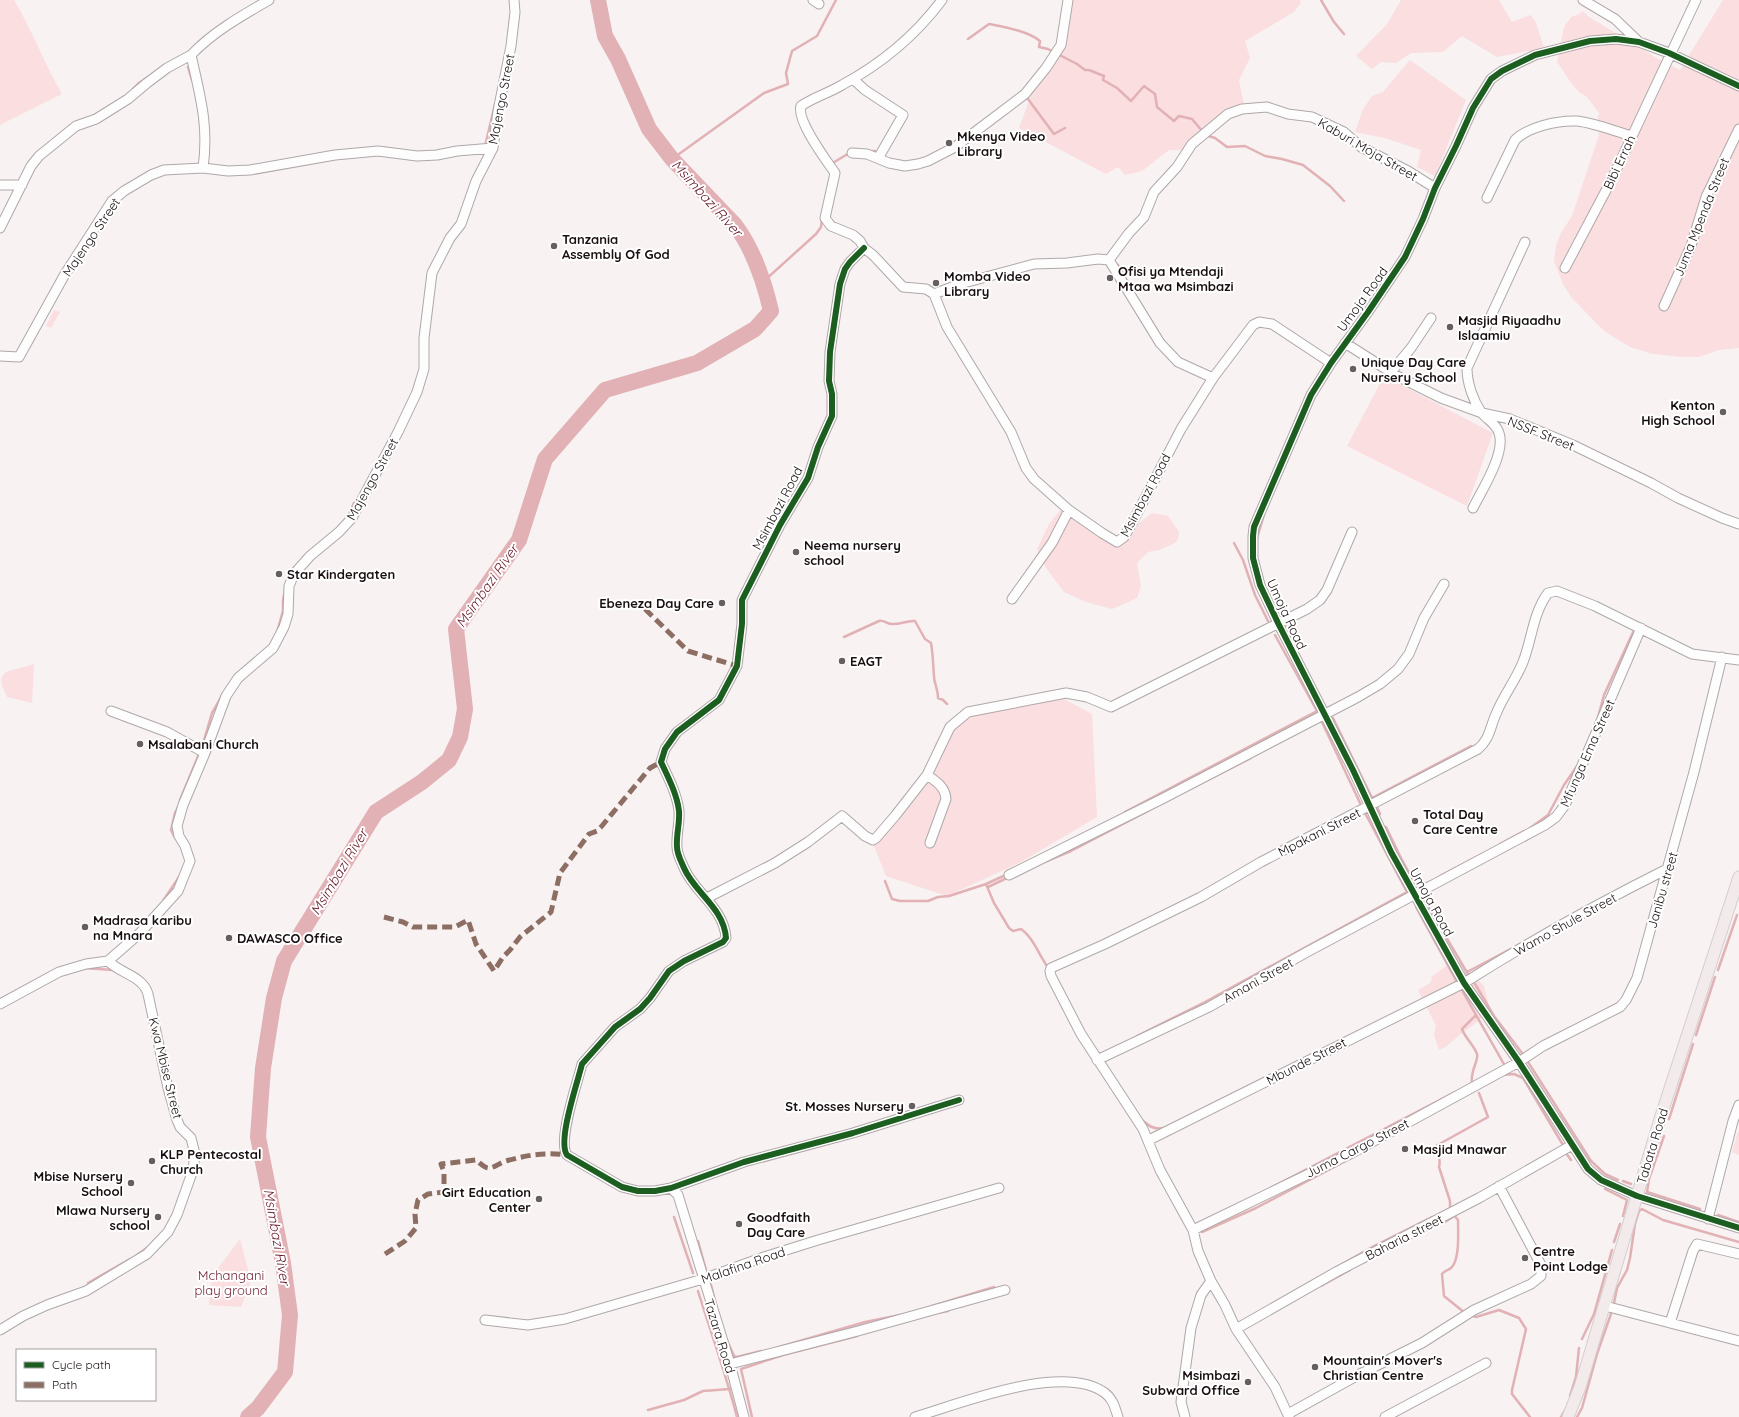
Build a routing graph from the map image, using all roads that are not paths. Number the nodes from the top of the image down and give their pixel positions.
1 (269, 0) edge
2 (514, 0) edge
3 (942, 0) edge
4 (1068, 0) edge
5 (1583, 0) edge
6 (1696, 0) edge
7 (1640, 42) junction
8 (1669, 53) junction
9 (191, 55) junction
10 (853, 79) junction
11 (1739, 86) edge
12 (1739, 129) edge
13 (1631, 136) junction
14 (493, 148) junction
15 (852, 153) dead end
16 (880, 155) dead end
17 (203, 168) junction
18 (0, 185) edge
19 (22, 185) junction
20 (1435, 188) junction
21 (1487, 198) dead end
22 (0, 228) edge
23 (1524, 242) dead end
24 (864, 248) junction
25 (1109, 260) junction
26 (1566, 268) dead end
27 (934, 294) junction
28 (1664, 306) dead end
29 (1431, 318) dead end
30 (1345, 343) junction
31 (0, 356) edge
32 (1331, 363) junction
33 (1391, 372) junction
34 (1213, 378) junction
35 (1482, 413) junction
36 (1473, 508) dead end
37 (1070, 510) junction
38 (1739, 524) edge
39 (1352, 532) dead end
40 (1444, 584) dead end
41 (1012, 600) dead end
42 (1278, 623) junction
43 (1641, 628) junction
44 (1722, 657) junction
45 (1739, 660) edge
46 (111, 711) dead end
47 (1325, 714) junction
48 (205, 753) junction
49 (927, 775) junction
50 (1369, 805) junction
51 (930, 843) dead end
52 (1668, 868) junction
53 (1009, 875) dead end
54 (1739, 876) edge
55 (1416, 895) junction
56 (707, 898) junction
57 (1735, 906) edge
58 (108, 962) junction
59 (1464, 983) junction
60 (0, 1004) edge
61 (1097, 1060) junction
62 (1519, 1062) junction
63 (959, 1100) dead end
64 (1739, 1105) edge
65 (1149, 1140) junction
66 (1572, 1144) junction
67 (1499, 1186) junction
68 (671, 1188) junction
69 (998, 1188) dead end
70 (1637, 1196) junction
71 (1708, 1219) junction
72 (1739, 1228) edge
73 (1193, 1230) junction
74 (1739, 1254) edge
75 (703, 1279) junction
76 (1211, 1282) junction
77 (1005, 1290) dead end
78 (1605, 1306) junction
79 (485, 1320) dead end
80 (1670, 1323) junction
81 (1236, 1329) junction
82 (0, 1330) edge
83 (1739, 1341) edge
84 (1486, 1363) dead end
85 (730, 1364) junction
86 (1289, 1416) edge
87 (744, 1417) edge
88 (916, 1417) edge
89 (1118, 1417) edge
90 (1185, 1417) edge
91 (1385, 1417) edge
92 (1568, 1417) edge

1 - 9 street
2 - 14 street, Majengo Street
3 - 10 street
4 - 15 street
5 - 7 street
6 - 8 street, Bibi Errah
7 - 8 street
7 - 20 street, Umoja Road
8 - 11 street
8 - 13 street, Bibi Errah
9 - 17 street
9 - 19 street
10 - 16 street
10 - 24 street
12 - 28 street, Juma Mpenda Street
13 - 21 street
13 - 26 street, Bibi Errah
14 - 17 street
14 - 48 street, Majengo Street
17 - 31 street, Majengo Street
18 - 19 street
19 - 22 street
20 - 25 street, Kaburi Moja Street
20 - 30 street, Umoja Road
23 - 35 street
24 - 27 street
24 - 56 street, Msimbazi Road
25 - 27 street
25 - 34 street
27 - 37 street, Msimbazi Road
29 - 33 street
30 - 32 street, Umoja Road
30 - 33 street, NSSF Street
32 - 34 street, Msimbazi Road
32 - 42 street, Umoja Road
33 - 35 street, NSSF Street
34 - 37 street, Msimbazi Road
35 - 36 street
35 - 38 street, NSSF Street
37 - 41 street
39 - 42 street
40 - 47 street
42 - 47 street, Umoja Road
42 - 49 street
43 - 44 street
43 - 50 street, Mpakani Street
43 - 55 street, Mfunga Ema Street
44 - 45 street
44 - 52 street, Janibu street
46 - 48 street
47 - 50 street, Umoja Road
47 - 53 street
48 - 58 street, Majengo Street
49 - 51 street
49 - 56 street
50 - 55 street, Umoja Road
50 - 61 street, Mpakani Street
52 - 59 street, Wamo Shule Street
52 - 62 street, Janibu street
54 - 57 main road, Tabata Road
55 - 59 street, Umoja Road
55 - 61 street, Amani Street
56 - 68 street, Msimbazi Road
57 - 70 main road, Tabata Road
58 - 60 street
58 - 82 street, Kwa Mbise Street
59 - 62 street, Umoja Road
59 - 65 street, Mbunde Street
61 - 65 street
62 - 66 street, Umoja Road
62 - 73 street, Juma Cargo Street
63 - 68 street
64 - 71 street
65 - 73 street
66 - 67 street, Baharia street
66 - 70 street, Umoja Road
67 - 81 street, Baharia street
67 - 86 street
68 - 75 street, Tazara Road
69 - 75 street, Malafina Road
70 - 71 street, Umoja Road
70 - 78 main road, Tabata Road
71 - 72 street, Umoja Road
73 - 76 street
74 - 80 street
75 - 79 street, Malafina Road
75 - 85 street, Tazara Road
76 - 81 street
76 - 90 street
77 - 85 street
78 - 80 street
78 - 92 main road, Tabata Road
80 - 83 street
81 - 86 street
84 - 91 street
85 - 87 street, Tazara Road
88 - 89 street

